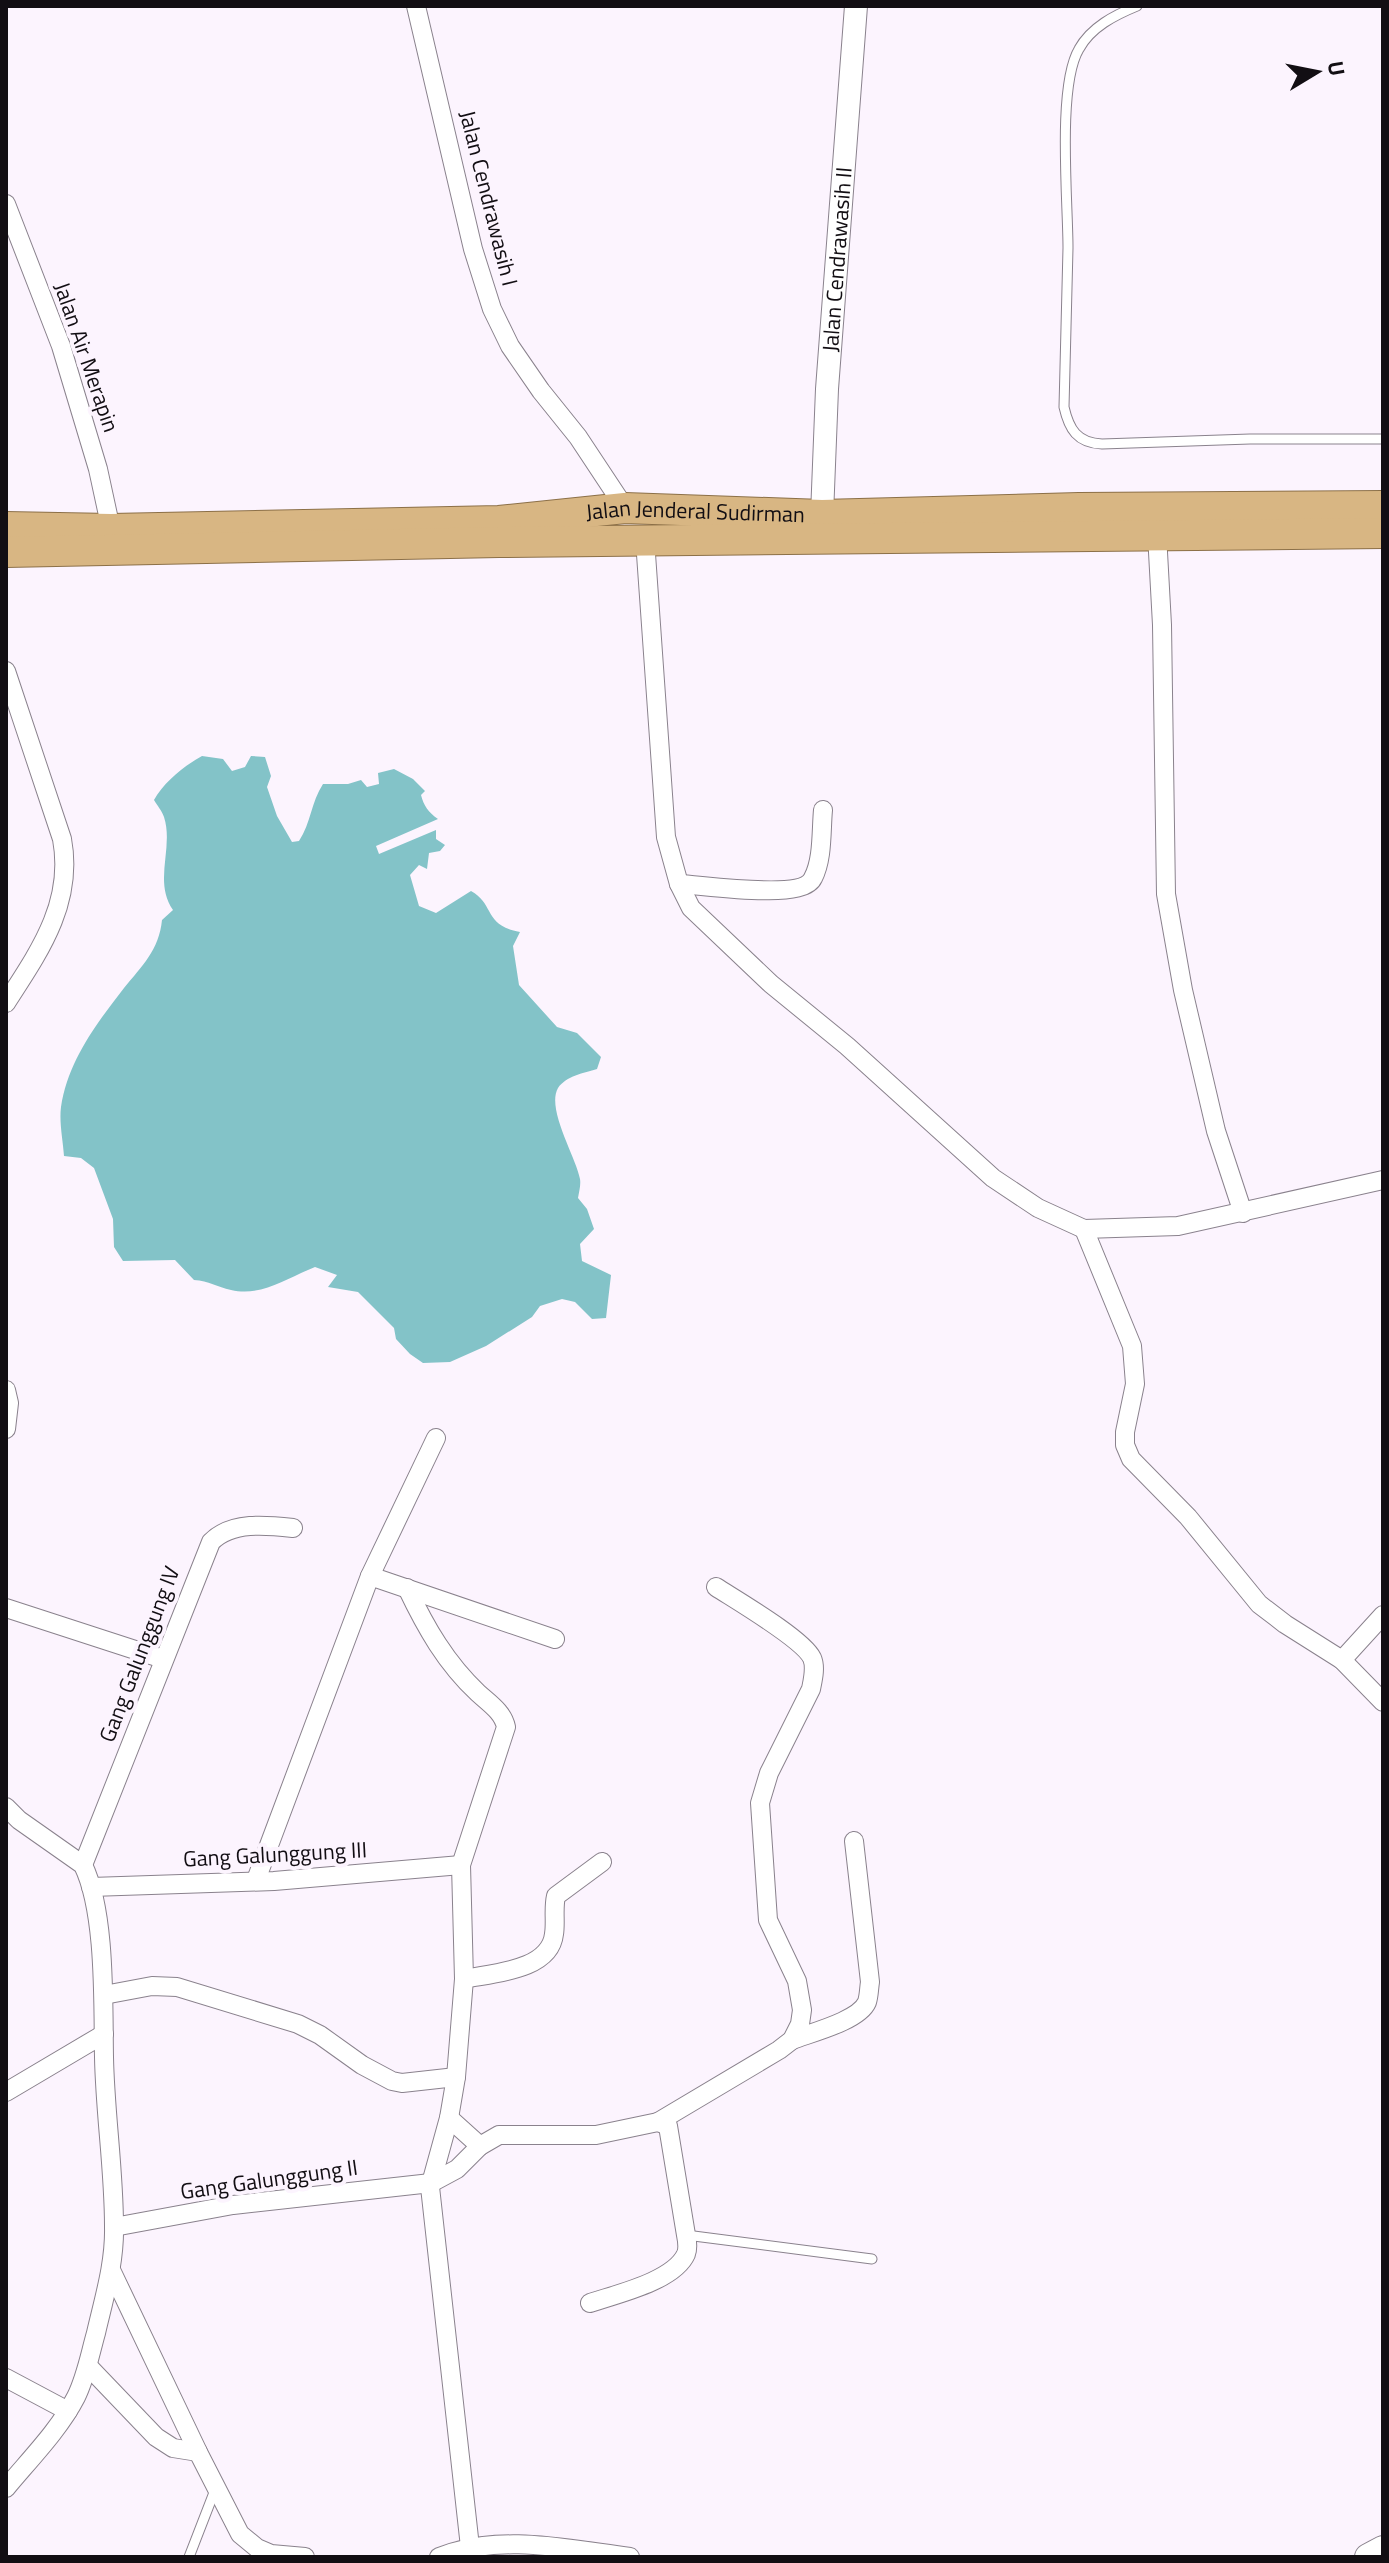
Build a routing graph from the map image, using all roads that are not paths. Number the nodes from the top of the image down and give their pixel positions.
1 (416, 6) edge
2 (856, 6) edge
3 (1137, 6) edge
4 (6, 204) edge
5 (1383, 439) edge
6 (1383, 506) edge
7 (625, 508) junction
8 (822, 515) junction
9 (6, 527) edge
10 (111, 529) junction
11 (499, 532) junction
12 (1383, 533) edge
13 (1157, 534) junction
14 (645, 540) junction
15 (6, 552) edge
16 (7, 682) edge
17 (823, 810) dead end
18 (679, 884) junction
19 (6, 1003) edge
20 (1383, 1180) edge
21 (1243, 1213) junction
22 (1084, 1229) junction
23 (6, 1390) edge
24 (6, 1429) edge
25 (436, 1438) dead end
26 (293, 1528) dead end
27 (370, 1576) junction
28 (716, 1587) dead end
29 (407, 1588) junction
30 (6, 1608) edge
31 (1383, 1615) edge
32 (555, 1639) dead end
33 (163, 1659) junction
34 (1342, 1660) junction
35 (1383, 1702) edge
36 (6, 1807) edge
37 (854, 1841) dead end
38 (602, 1862) dead end
39 (83, 1865) junction
40 (461, 1865) junction
41 (256, 1880) junction
42 (91, 1887) junction
43 (464, 1979) junction
44 (104, 1995) junction
45 (104, 2034) junction
46 (792, 2040) junction
47 (456, 2077) junction
48 (6, 2092) edge
49 (449, 2118) junction
50 (658, 2122) junction
51 (480, 2146) junction
52 (431, 2183) junction
53 (114, 2227) junction
54 (686, 2235) junction
55 (872, 2259) dead end
56 (111, 2270) junction
57 (590, 2303) dead end
58 (88, 2366) junction
59 (6, 2378) edge
60 (68, 2411) junction
61 (198, 2452) junction
62 (6, 2488) edge
63 (216, 2488) junction
64 (470, 2547) junction
65 (1383, 2549) edge
66 (189, 2557) edge
67 (305, 2557) edge
68 (439, 2557) edge
69 (630, 2557) edge
70 (1368, 2557) edge

1 - 7 street, Jalan Cendrawasih I
2 - 8 street, Jalan Cendrawasih II
3 - 5 lane
4 - 10 street, Jalan Air Merapin
6 - 8 highway, Jalan Jenderal Sudirman
7 - 8 highway, Jalan Jenderal Sudirman
7 - 11 highway, Jalan Jenderal Sudirman
9 - 10 highway, Jalan Jenderal Sudirman
10 - 11 highway, Jalan Jenderal Sudirman
11 - 14 highway, Jalan Jenderal Sudirman
11 - 15 highway, Jalan Jenderal Sudirman
12 - 13 highway, Jalan Jenderal Sudirman
13 - 14 highway, Jalan Jenderal Sudirman
13 - 21 street
14 - 18 street
16 - 19 street
17 - 18 street
18 - 22 street
20 - 21 street
21 - 22 street
22 - 34 street
23 - 24 street
25 - 27 street
26 - 33 street, Gang Galunggung IV
27 - 29 street
27 - 41 street
28 - 46 street
29 - 32 street
29 - 40 street
30 - 33 street
31 - 34 street
33 - 39 street, Gang Galunggung IV
34 - 35 street
36 - 39 street
37 - 46 street
38 - 43 street
39 - 42 street
40 - 41 street, Gang Galunggung III
40 - 43 street
41 - 42 street, Gang Galunggung III
42 - 44 street
43 - 47 street
44 - 45 street
44 - 47 street
45 - 48 street
45 - 53 street
46 - 50 street
47 - 49 street
49 - 51 street
49 - 52 street
50 - 51 street
50 - 54 street
51 - 52 street
52 - 53 street, Gang Galunggung II
52 - 64 street
53 - 56 street
54 - 55 lane
54 - 57 street
56 - 58 street
56 - 61 street
58 - 60 street
58 - 61 street
59 - 60 street
60 - 62 street
61 - 63 street
63 - 66 lane
63 - 67 street
64 - 68 street
64 - 69 street
65 - 70 main road

